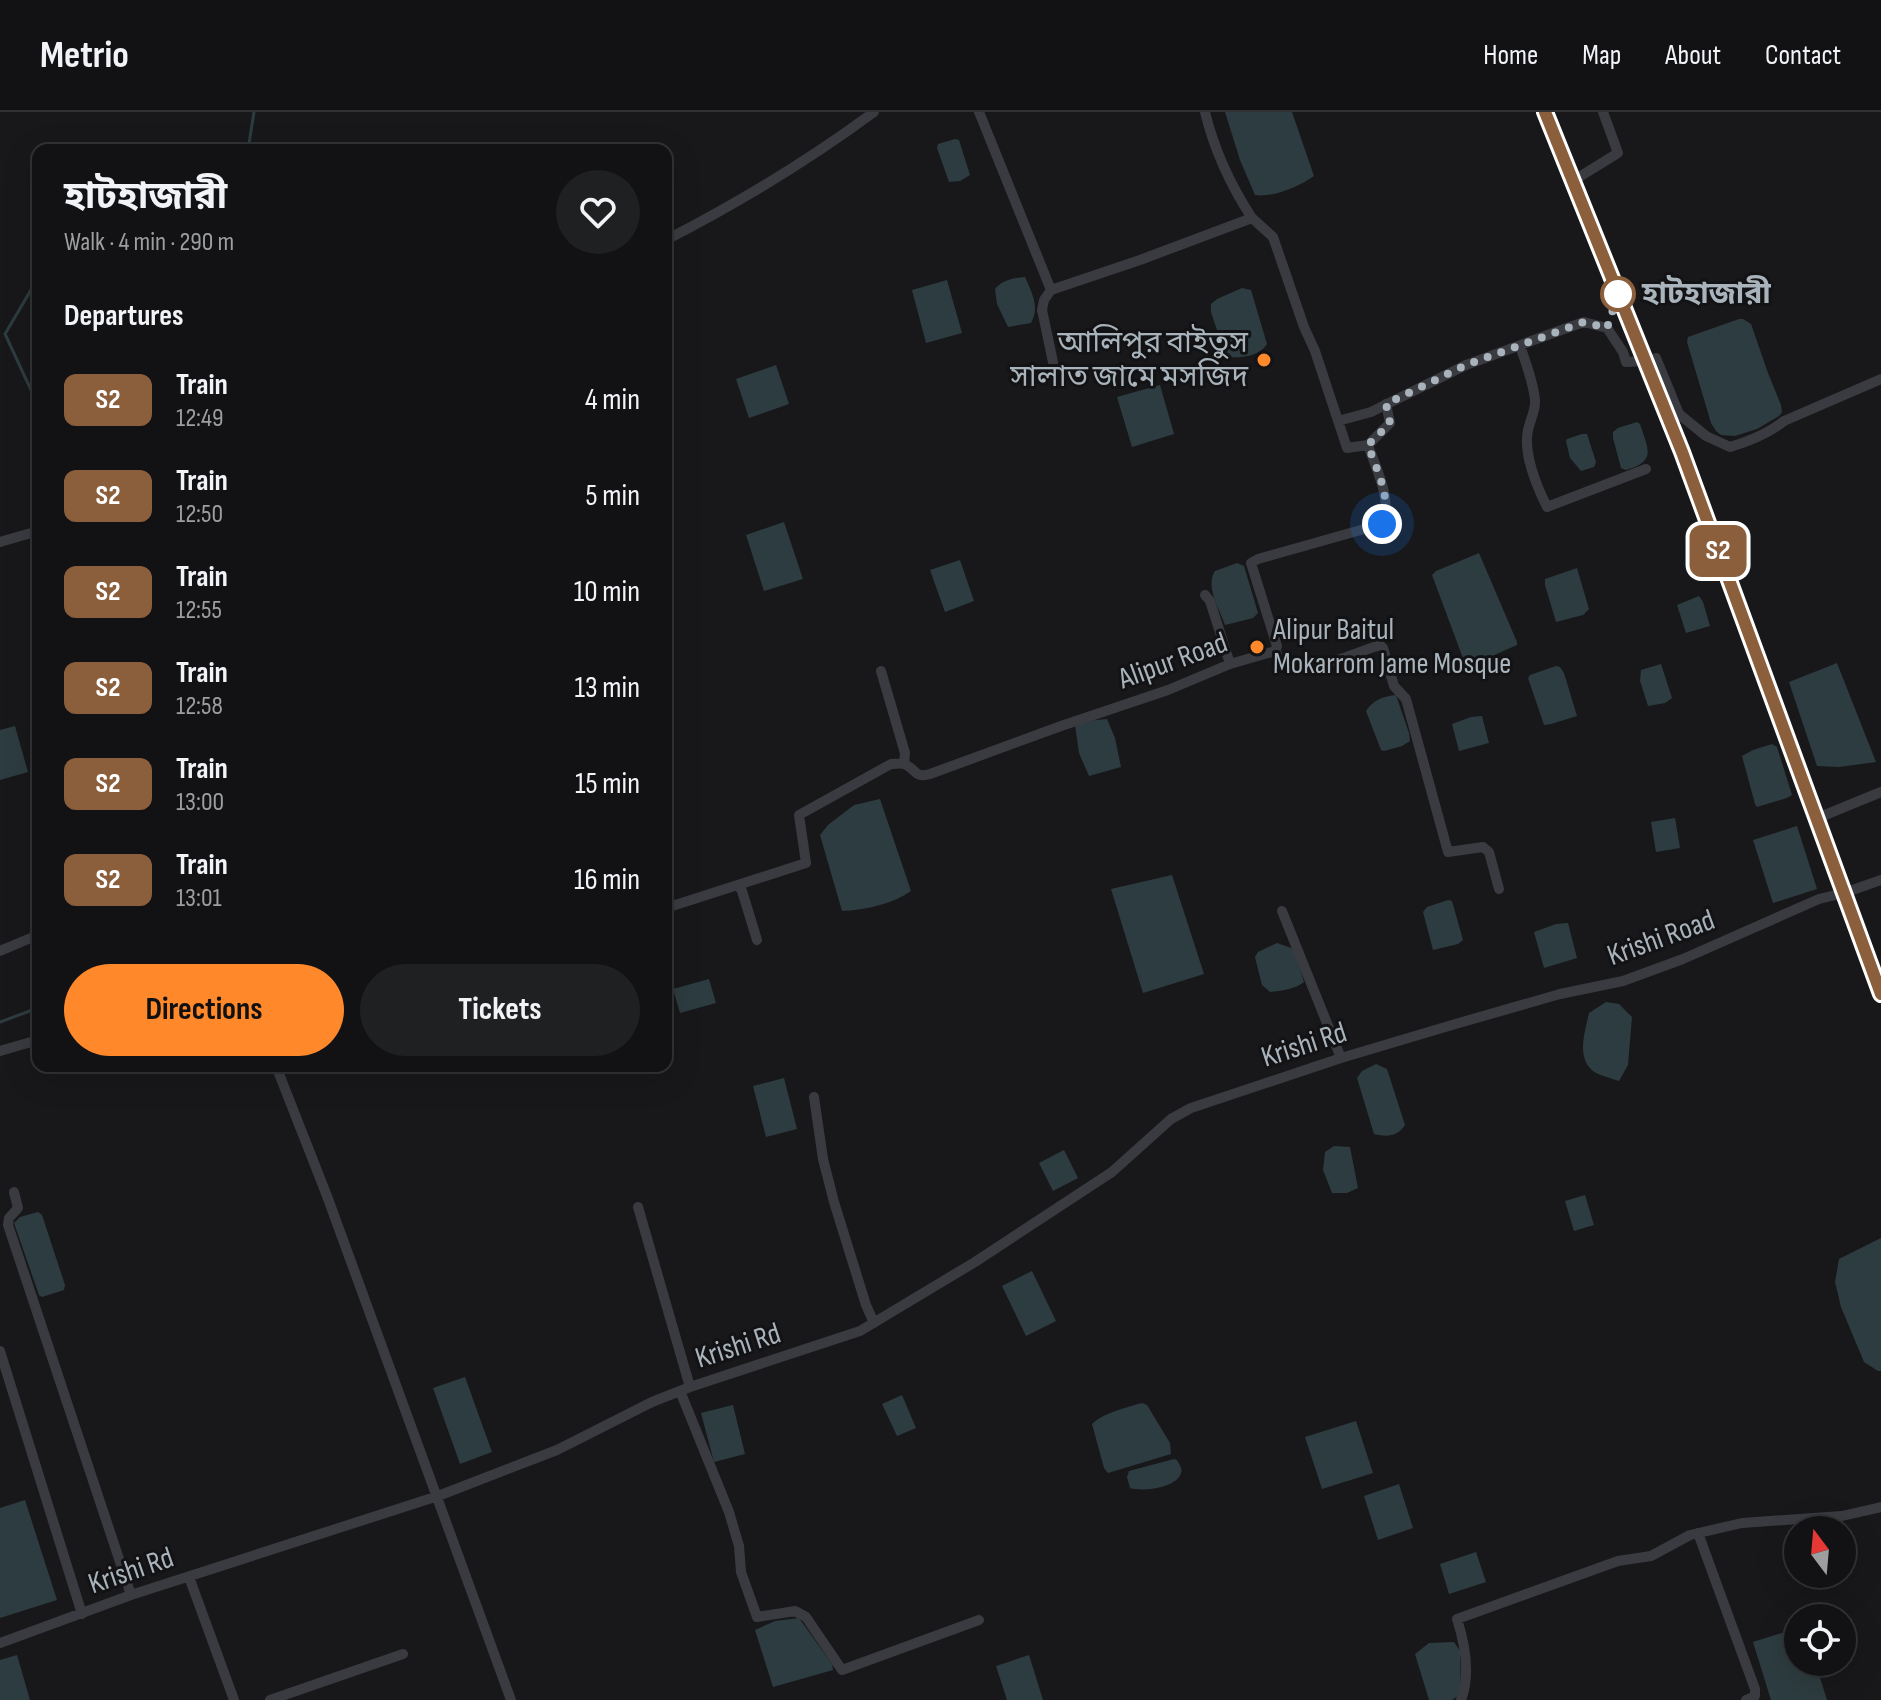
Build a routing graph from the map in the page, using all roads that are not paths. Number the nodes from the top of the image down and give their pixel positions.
1 (874, 112) edge
2 (979, 112) edge
3 (1205, 112) edge
4 (1603, 112) edge
5 (1576, 179) dead end
6 (1252, 218) junction
7 (672, 237) edge
8 (1051, 290) junction
9 (1520, 346) junction
10 (1053, 362) dead end
11 (1881, 379) edge
12 (1386, 404) junction
13 (1338, 421) junction
14 (1368, 445) junction
15 (1646, 469) dead end
16 (32, 533) edge
17 (0, 542) edge
18 (1205, 595) dead end
19 (1275, 651) junction
20 (1230, 664) junction
21 (881, 671) dead end
22 (904, 764) junction
23 (1881, 792) edge
24 (1825, 815) dead end
25 (1881, 880) edge
26 (738, 885) junction
27 (1499, 889) dead end
28 (672, 906) edge
29 (1282, 911) dead end
30 (32, 938) edge
31 (757, 940) dead end
32 (0, 951) edge
33 (1452, 1025) joint
34 (32, 1042) edge
35 (0, 1051) edge
36 (1341, 1058) junction
37 (278, 1072) edge
38 (814, 1097) dead end
39 (14, 1192) dead end
40 (638, 1207) dead end
41 (874, 1323) junction
42 (0, 1351) edge
43 (685, 1389) junction
44 (438, 1496) junction
45 (1881, 1507) edge
46 (1698, 1533) junction
47 (189, 1577) junction
48 (131, 1595) junction
49 (82, 1614) junction
50 (979, 1620) dead end
51 (0, 1643) edge
52 (403, 1654) dead end
53 (234, 1700) edge
54 (270, 1700) edge
55 (511, 1700) edge
56 (1461, 1700) edge
57 (1746, 1700) edge

1 - 7 street
2 - 8 street
3 - 6 street
4 - 5 street
6 - 8 street
6 - 13 street
8 - 10 street
9 - 11 street
9 - 12 street
9 - 15 street
12 - 13 street
12 - 14 street
13 - 14 street
14 - 19 street, Alipur Road
16 - 17 street
18 - 20 street
19 - 20 street, Alipur Road
19 - 27 street
20 - 22 street, Alipur Road
21 - 22 street
22 - 26 street, Alipur Road
23 - 24 street
25 - 33 street, Krishi Road
26 - 28 street, Alipur Road
26 - 31 street
29 - 36 street
30 - 32 street
33 - 36 street, Krishi Rd
34 - 35 street
36 - 41 street, Krishi Rd
37 - 44 street
38 - 41 street
39 - 48 street
40 - 43 street
41 - 43 street, Krishi Rd
42 - 49 street
43 - 44 street, Krishi Rd
43 - 50 street
44 - 47 street, Krishi Rd
44 - 55 street
45 - 46 street
46 - 56 street
46 - 57 street
47 - 48 street, Krishi Rd
47 - 53 street
48 - 49 street, Krishi Rd
49 - 51 street, Krishi Rd
52 - 54 street

